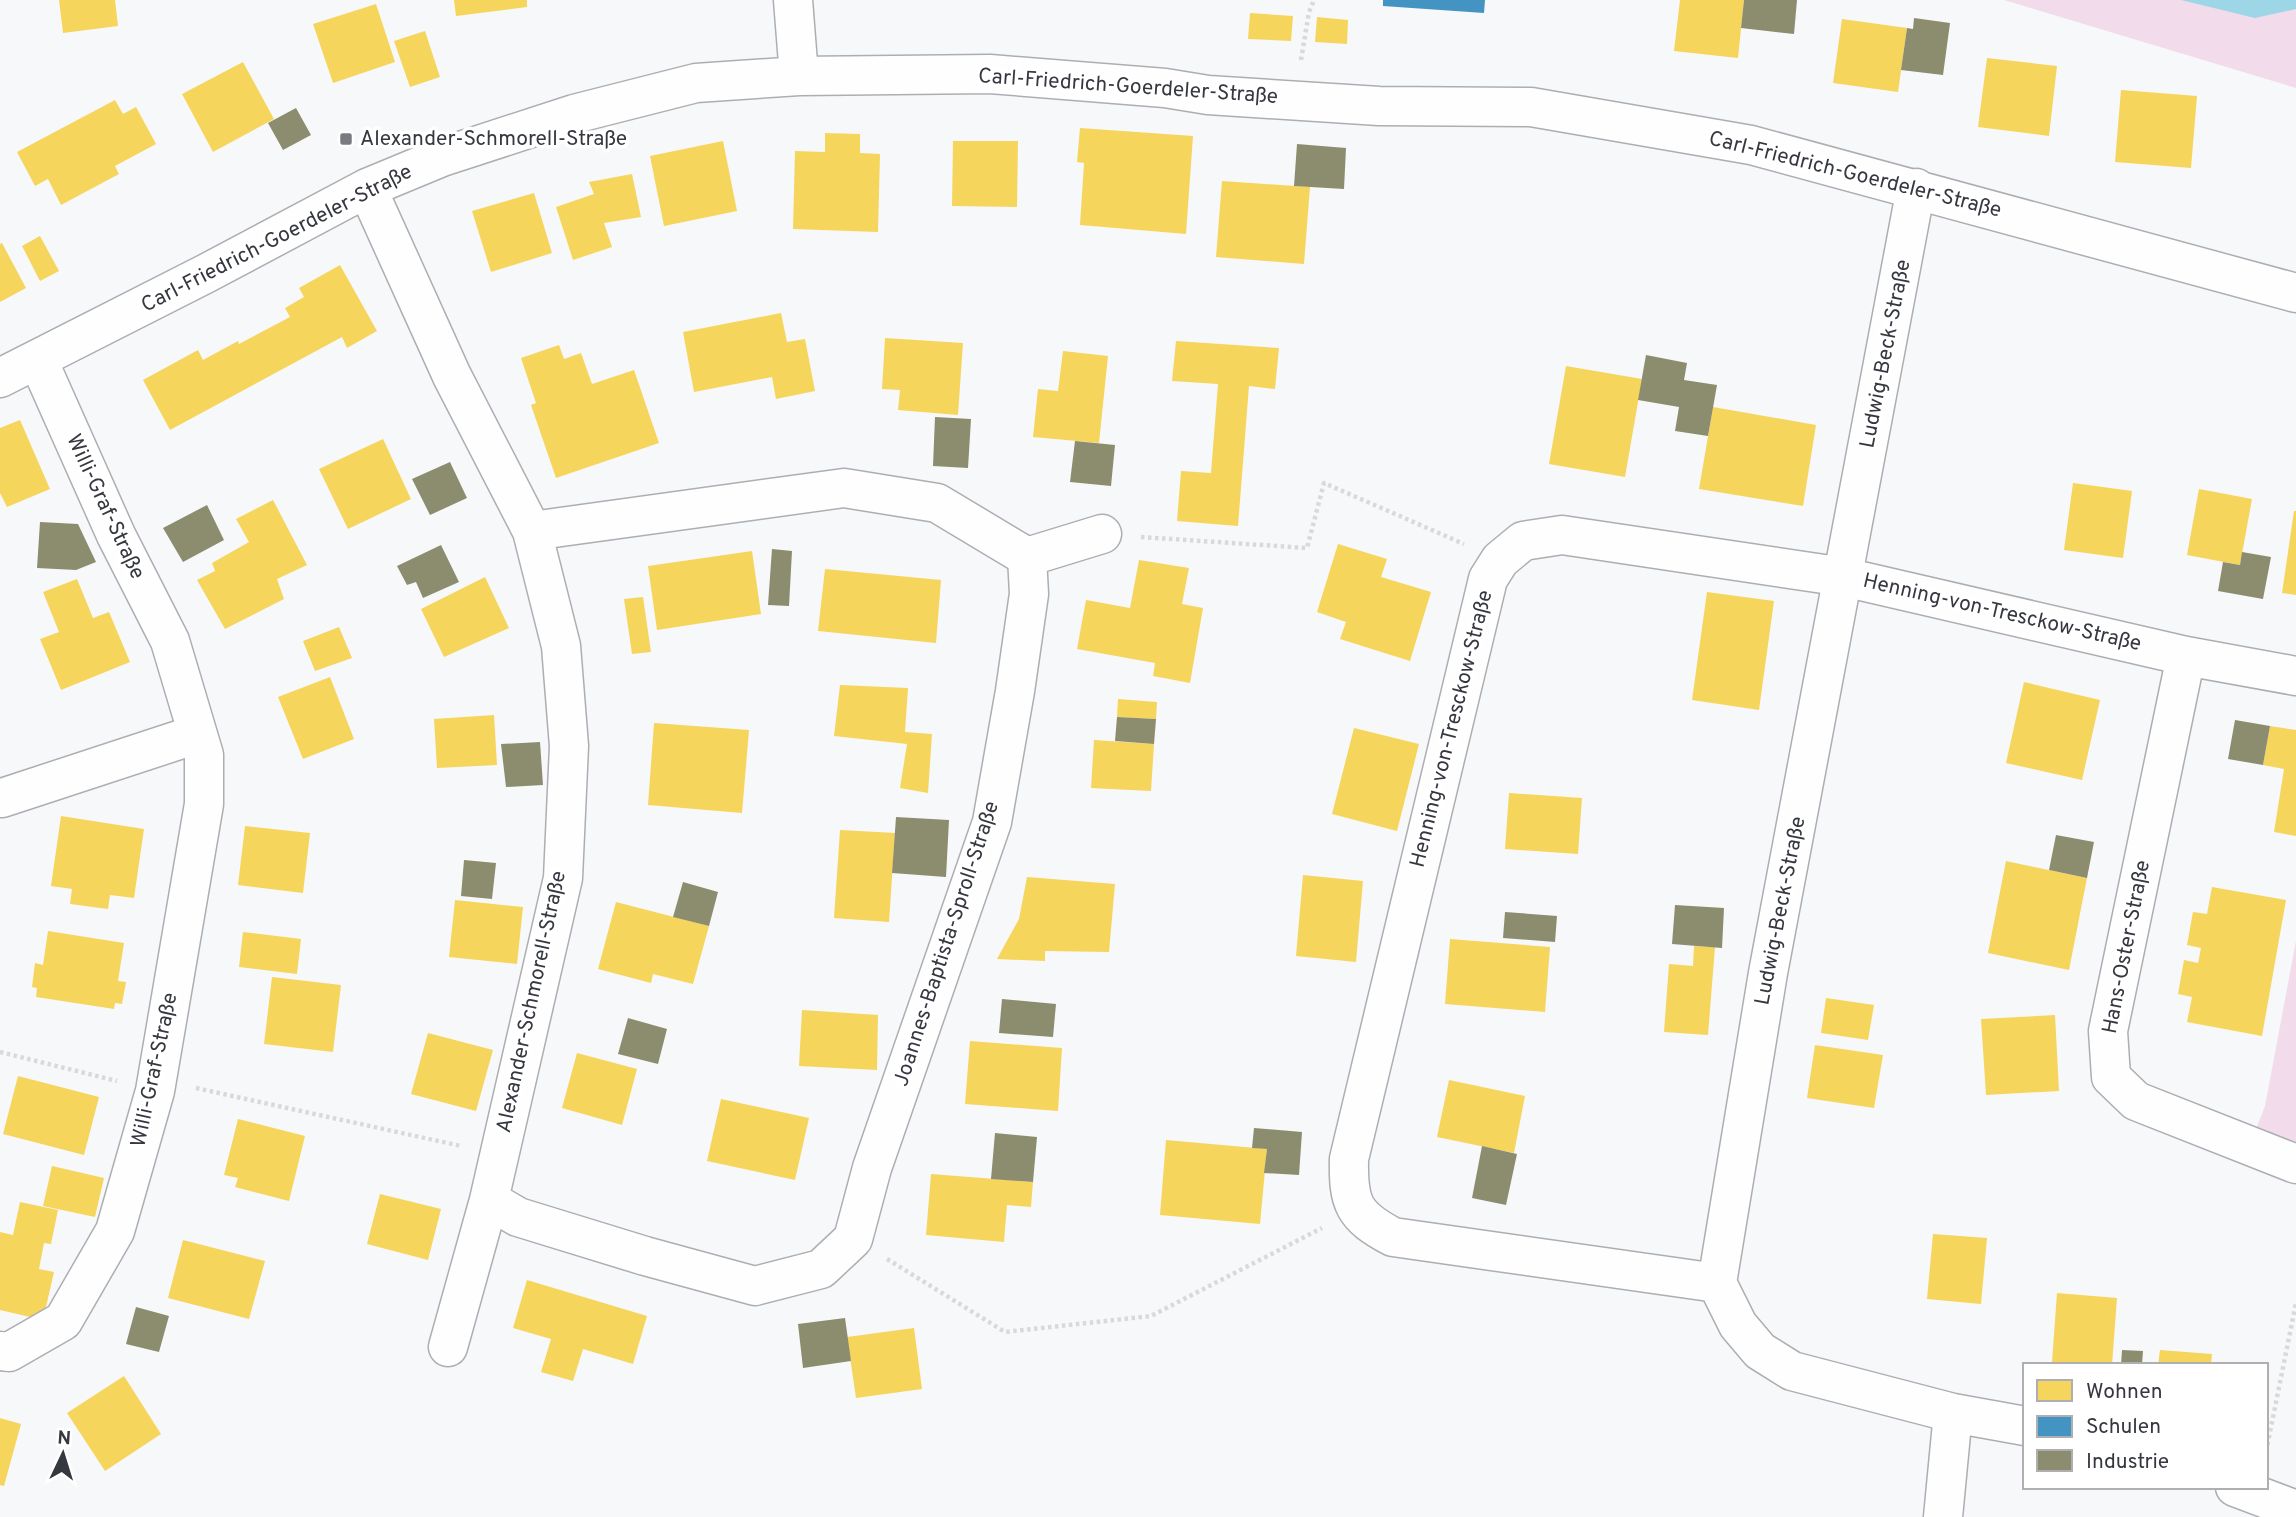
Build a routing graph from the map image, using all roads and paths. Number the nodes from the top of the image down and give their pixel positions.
1 (793, 0) edge
2 (1314, 0) edge
3 (799, 76) junction
4 (1295, 99) junction
5 (367, 188) junction
6 (1916, 188) junction
7 (2296, 293) edge
8 (38, 360) junction
9 (0, 378) edge
10 (532, 531) junction
11 (1102, 534) joint
12 (1027, 557) junction
13 (1500, 560) junction
14 (1843, 577) junction
15 (2186, 656) junction
16 (2296, 677) edge
17 (197, 734) junction
18 (2, 799) dead end
19 (0, 1052) edge
20 (156, 1085) junction
21 (499, 1154) junction
22 (2296, 1164) edge
23 (489, 1200) junction
24 (1356, 1209) junction
25 (853, 1239) junction
26 (1717, 1283) junction
27 (2296, 1303) edge
28 (448, 1347) dead end
29 (0, 1351) edge
30 (1953, 1413) junction
31 (2023, 1426) edge
32 (2268, 1442) edge
33 (2240, 1489) edge
34 (2296, 1510) edge
35 (1943, 1517) edge

1 - 3 street
2 - 4 path
3 - 4 street, Carl-Friedrich-Goerdeler-Straße
3 - 5 street, Carl-Friedrich-Goerdeler-Straße
4 - 6 street, Carl-Friedrich-Goerdeler-Straße
5 - 8 street, Carl-Friedrich-Goerdeler-Straße
5 - 10 street, Alexander-Schmorell-Straße
6 - 7 street, Carl-Friedrich-Goerdeler-Straße
6 - 14 street, Ludwig-Beck-Straße
8 - 9 street, Carl-Friedrich-Goerdeler-Straße
8 - 17 street, Willi-Graf-Straße
10 - 12 street
10 - 21 street, Alexander-Schmorell-Straße
11 - 12 street
11 - 13 path
12 - 25 street, Joannes-Baptista-Sproll-Straße
13 - 14 street, Henning-von-Tresckow-Straße
13 - 24 street, Henning-von-Tresckow-Straße
14 - 15 street, Henning-von-Tresckow-Straße
14 - 26 street, Ludwig-Beck-Straße
15 - 16 street, Henning-von-Tresckow-Straße
15 - 22 street, Hans-Oster-Straße
17 - 18 street
17 - 20 street, Willi-Graf-Straße
19 - 20 path
20 - 21 path
20 - 29 street, Willi-Graf-Straße
21 - 23 street, Alexander-Schmorell-Straße
23 - 25 street
23 - 28 street, Alexander-Schmorell-Straße
24 - 25 path
24 - 26 street
26 - 30 street
27 - 32 path
30 - 31 street
30 - 35 street
33 - 34 street

